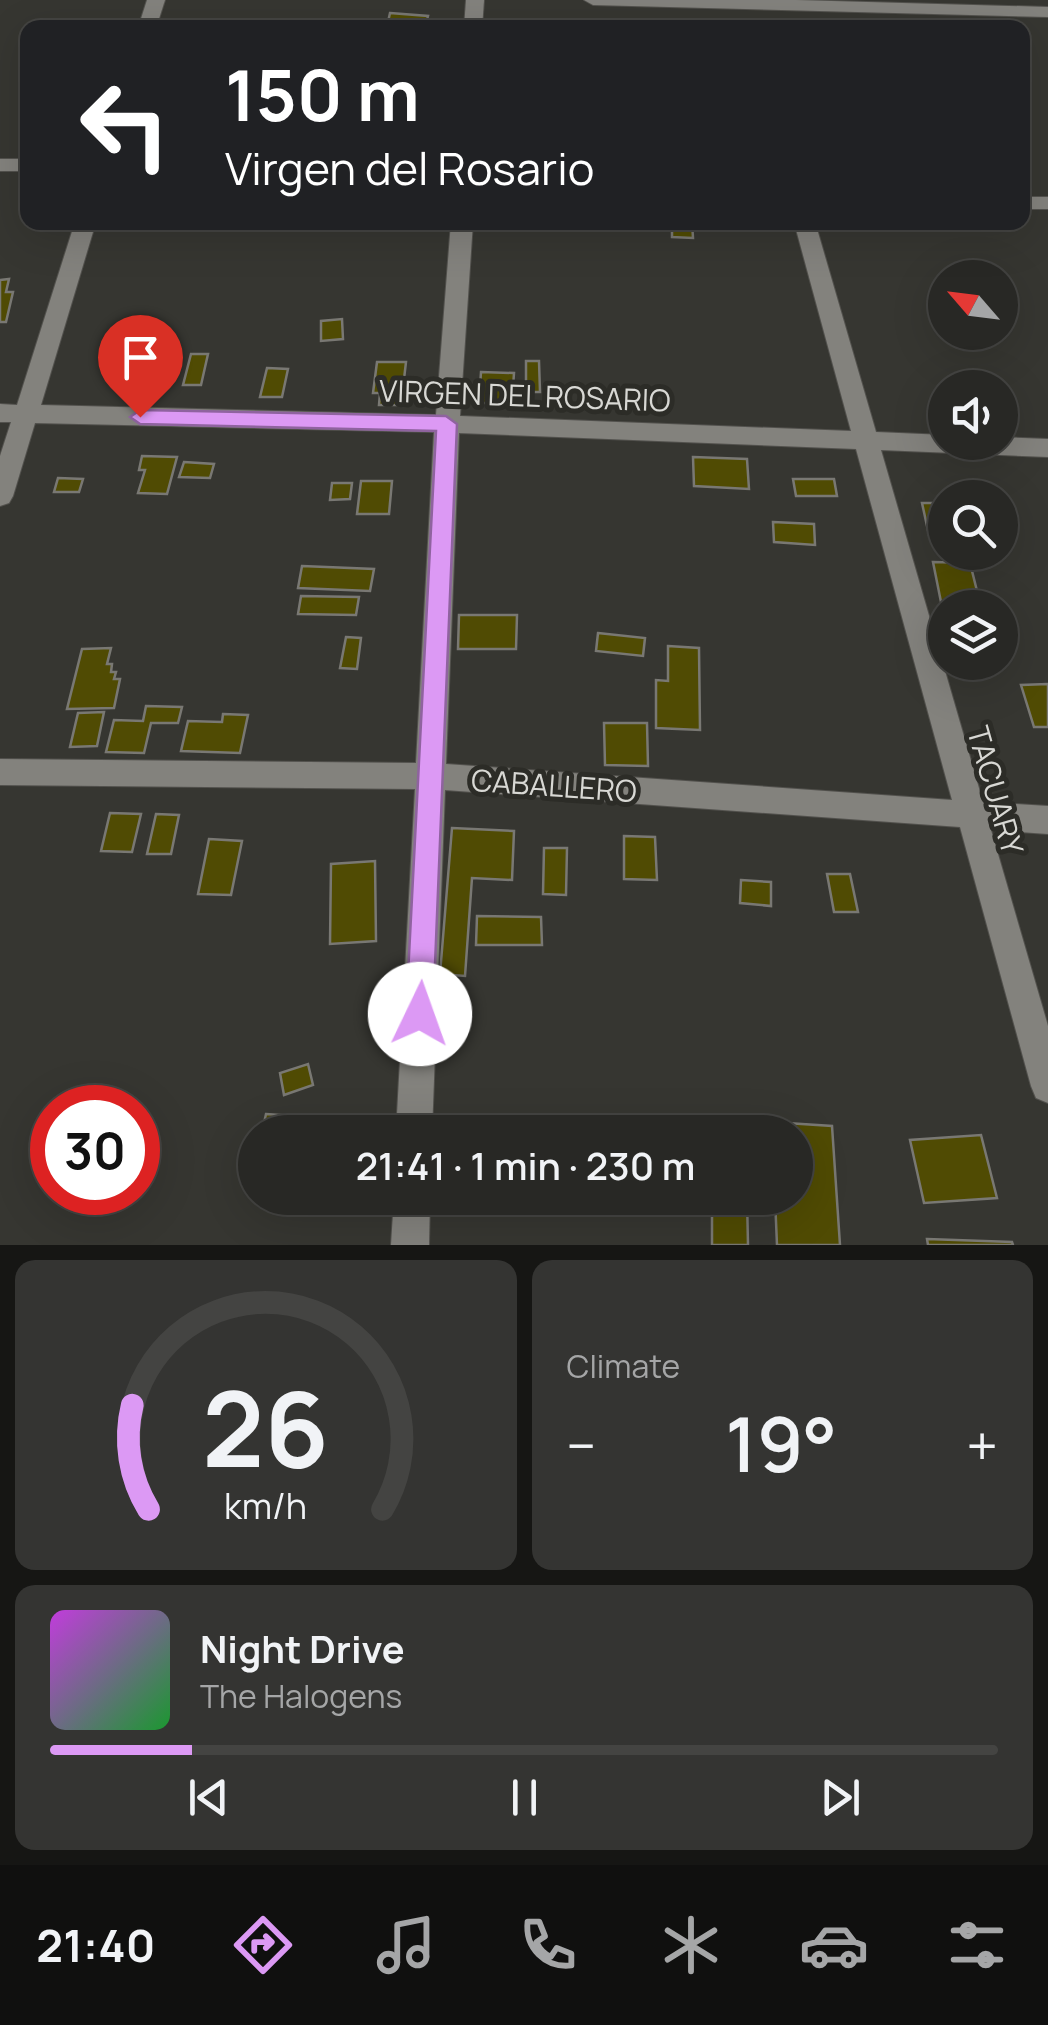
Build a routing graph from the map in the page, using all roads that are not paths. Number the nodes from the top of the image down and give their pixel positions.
1 (593, 0) edge
2 (799, 3) edge
3 (758, 4) junction
4 (1048, 12) edge
5 (761, 20) edge
6 (83, 230) edge
7 (461, 230) edge
8 (806, 230) edge
9 (12, 414) edge
10 (446, 424) junction
11 (865, 442) junction
12 (1048, 448) edge
13 (0, 496) edge
14 (0, 772) edge
15 (430, 776) junction
16 (969, 815) junction
17 (1048, 820) edge
18 (1048, 1086) edge
19 (415, 1115) edge
20 (411, 1215) edge
21 (410, 1245) edge

1 - 3 street
2 - 3 street
2 - 4 street
3 - 5 street
6 - 9 street
7 - 10 street
8 - 11 street, TACUARY
9 - 10 street, VIRGEN DEL ROSARIO
9 - 13 street
10 - 11 street, VIRGEN DEL ROSARIO
10 - 15 street
11 - 12 street, VIRGEN DEL ROSARIO
11 - 16 street, TACUARY
14 - 15 street, CABALLERO
15 - 16 street, CABALLERO
15 - 19 street
16 - 17 street, CABALLERO
16 - 18 street, TACUARY
20 - 21 street

